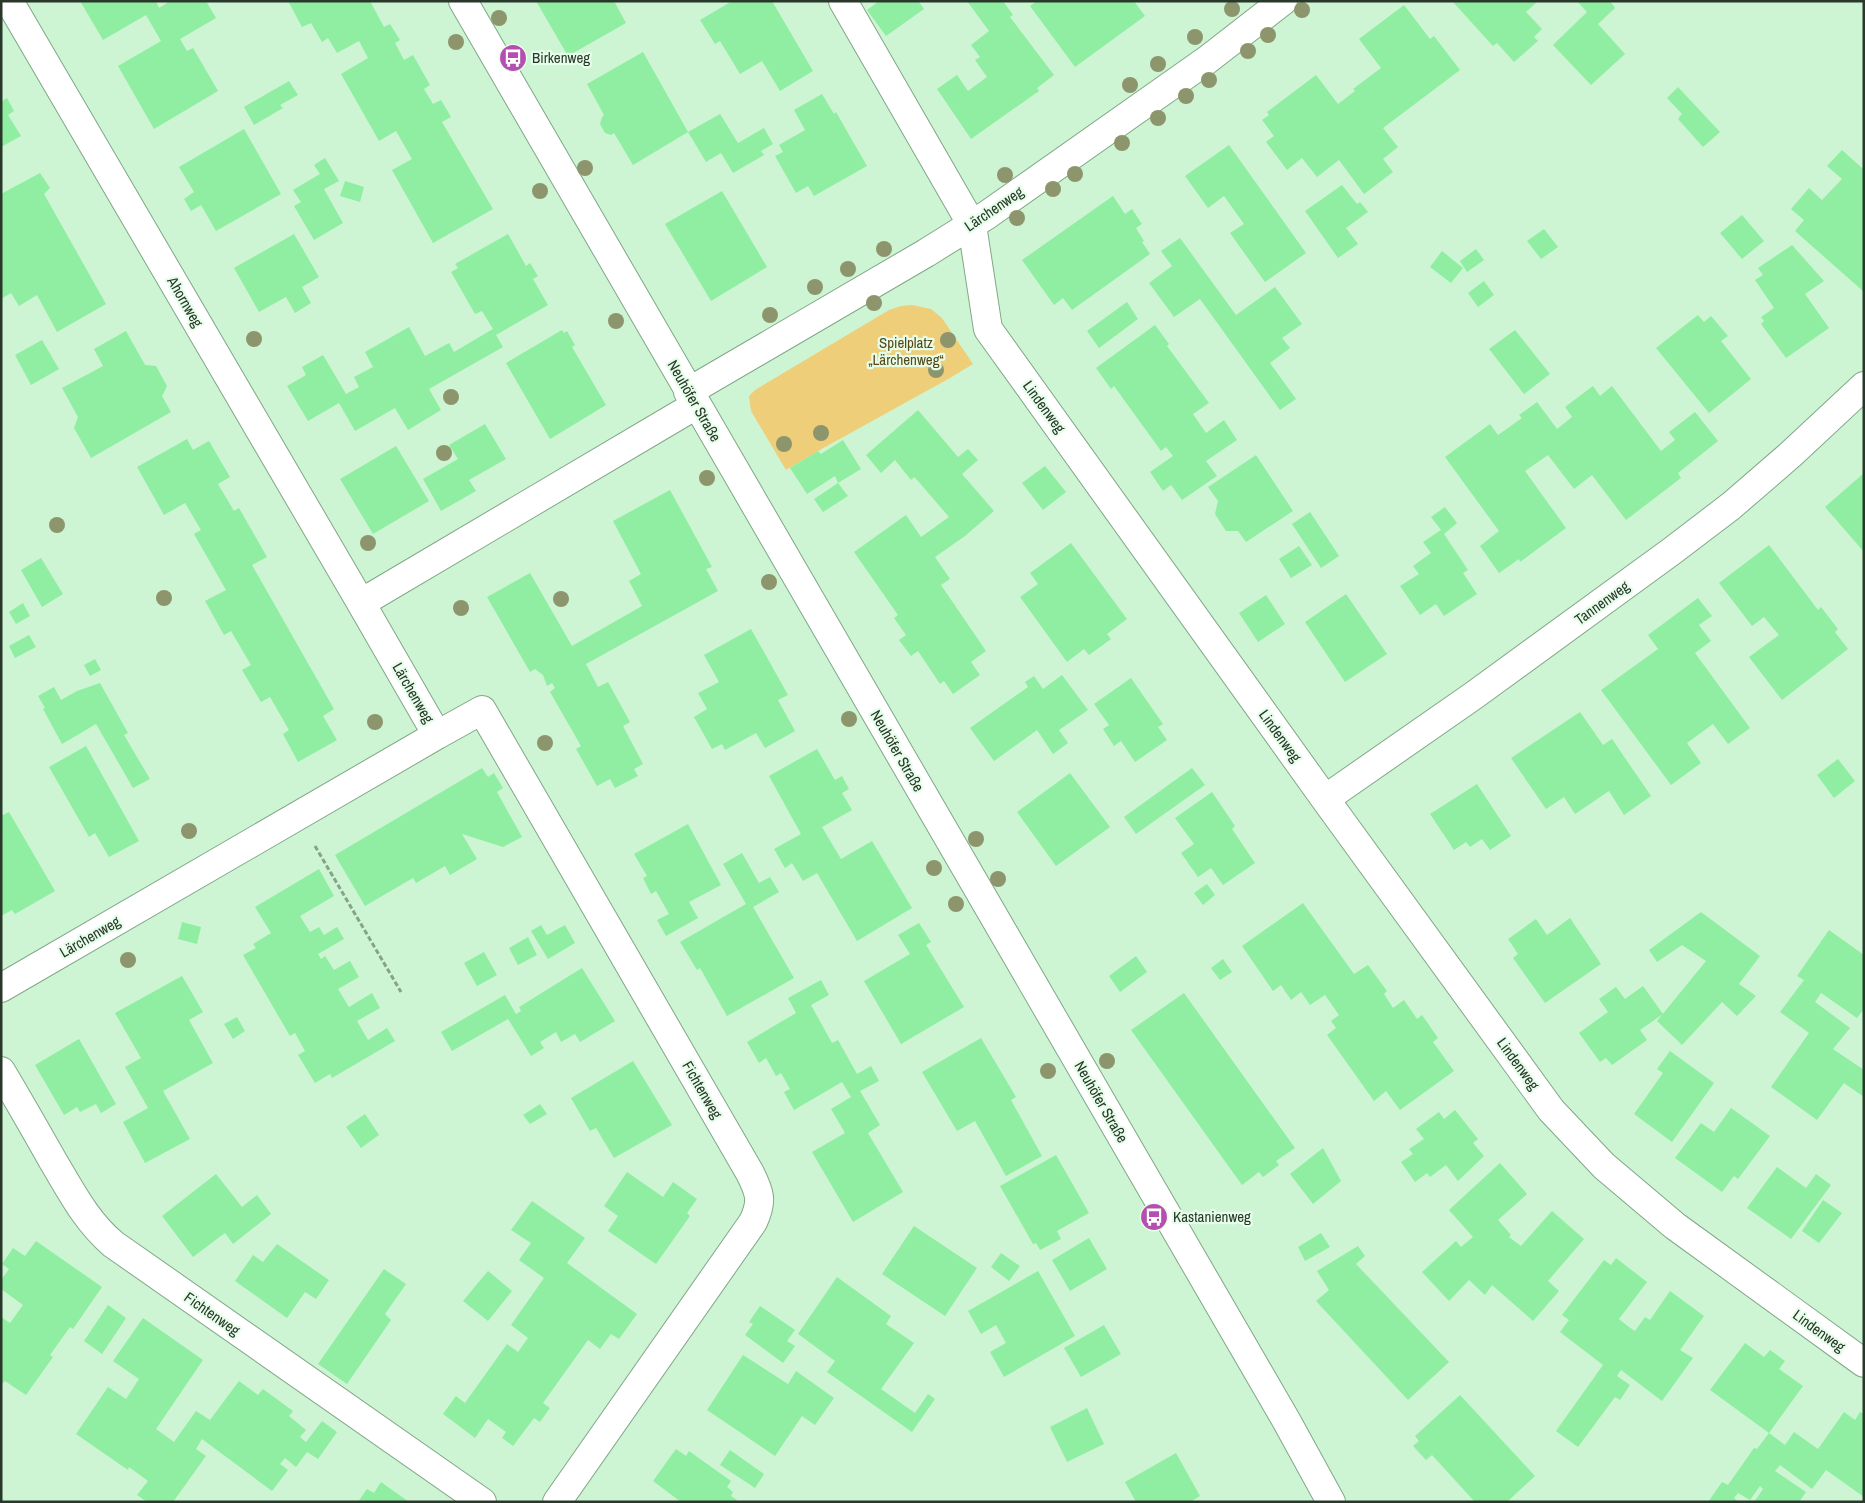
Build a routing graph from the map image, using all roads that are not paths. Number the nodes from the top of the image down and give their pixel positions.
1 (463, 1) edge
2 (843, 1) edge
3 (1283, 1) edge
4 (9, 13) edge
5 (972, 224) junction
6 (1864, 386) edge
7 (692, 398) junction
8 (361, 603) junction
9 (437, 735) junction
10 (1325, 799) junction
11 (1, 988) edge
12 (1, 1071) edge
13 (1864, 1363) edge
14 (482, 1502) edge
15 (557, 1502) edge
16 (1331, 1502) edge

1 - 7 street, Neuhöfer Straße
2 - 5 street, Lindenweg
3 - 5 street, Lärchenweg
4 - 8 street, Ahornweg
5 - 7 street, Lärchenweg
5 - 10 street, Lindenweg
6 - 10 street, Tannenweg
7 - 8 street, Lärchenweg
7 - 16 street, Neuhöfer Straße
8 - 9 street, Lärchenweg
9 - 11 street, Lärchenweg
9 - 15 street, Fichtenweg
10 - 13 street, Lindenweg
12 - 14 street, Fichtenweg

